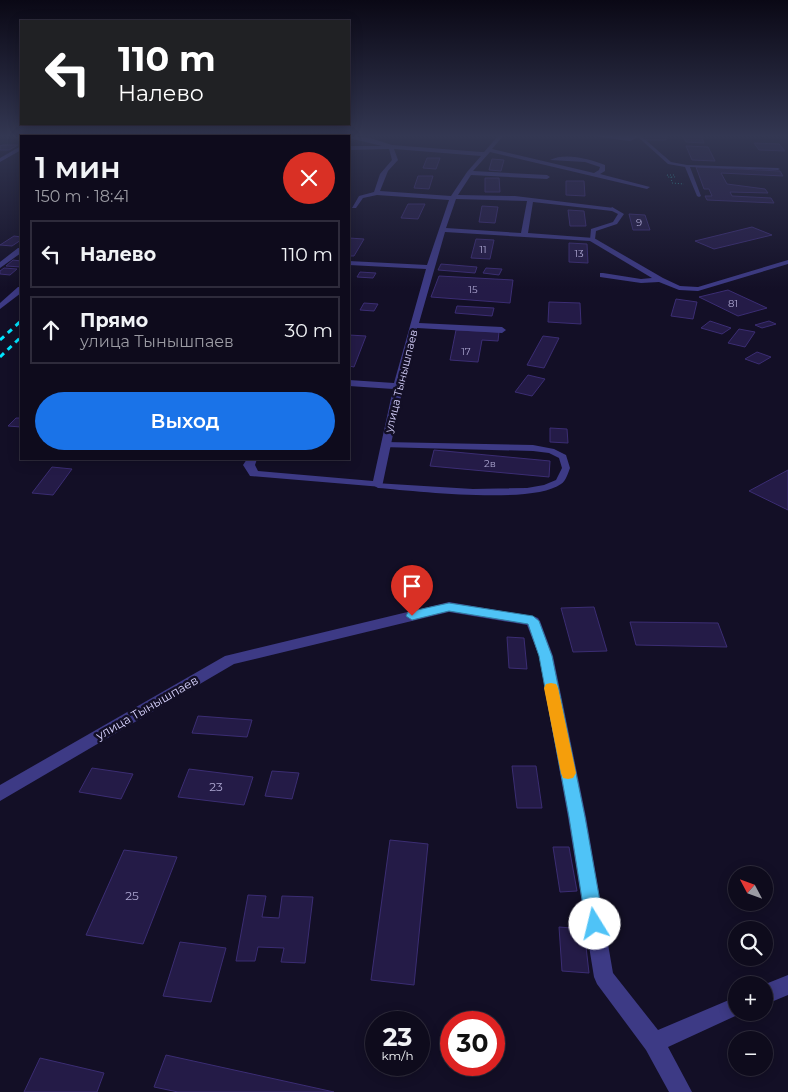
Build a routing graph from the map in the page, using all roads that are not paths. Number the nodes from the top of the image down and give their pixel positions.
1 (378, 187) edge
2 (461, 187) edge
3 (695, 187) edge
4 (377, 193) junction
5 (699, 196) dead end
6 (454, 198) junction
7 (530, 200) junction
8 (354, 207) dead end
9 (612, 209) joint
10 (442, 230) junction
11 (524, 235) junction
12 (592, 239) junction
13 (20, 251) edge
14 (788, 262) edge
15 (350, 263) edge
16 (0, 266) edge
17 (430, 267) junction
18 (604, 275) dead end
19 (660, 280) junction
20 (20, 290) edge
21 (0, 307) edge
22 (415, 325) junction
23 (502, 330) dead end
24 (350, 383) edge
25 (399, 386) junction
26 (385, 445) junction
27 (252, 460) edge
28 (378, 485) junction
29 (0, 794) edge
30 (788, 985) edge
31 (773, 991) edge
32 (728, 1010) edge
33 (654, 1042) junction
34 (681, 1092) edge

1 - 4 street
2 - 6 street, улица Тынышпаев
3 - 5 lane
4 - 6 street
4 - 8 street
6 - 7 street
6 - 10 street, улица Тынышпаев
7 - 9 street
7 - 11 street
9 - 12 lane
10 - 11 street
10 - 17 street, улица Тынышпаев
11 - 12 street
12 - 19 street
13 - 16 street
14 - 19 street
15 - 17 street
17 - 22 street, улица Тынышпаев
18 - 19 street
20 - 21 street
22 - 23 street
22 - 25 street, улица Тынышпаев
24 - 25 street
25 - 26 street, улица Тынышпаев
26 - 28 street, улица Тынышпаев
26 - 28 lane
27 - 28 street
29 - 33 street, улица Тынышпаев
30 - 31 street
32 - 33 street
33 - 34 street

